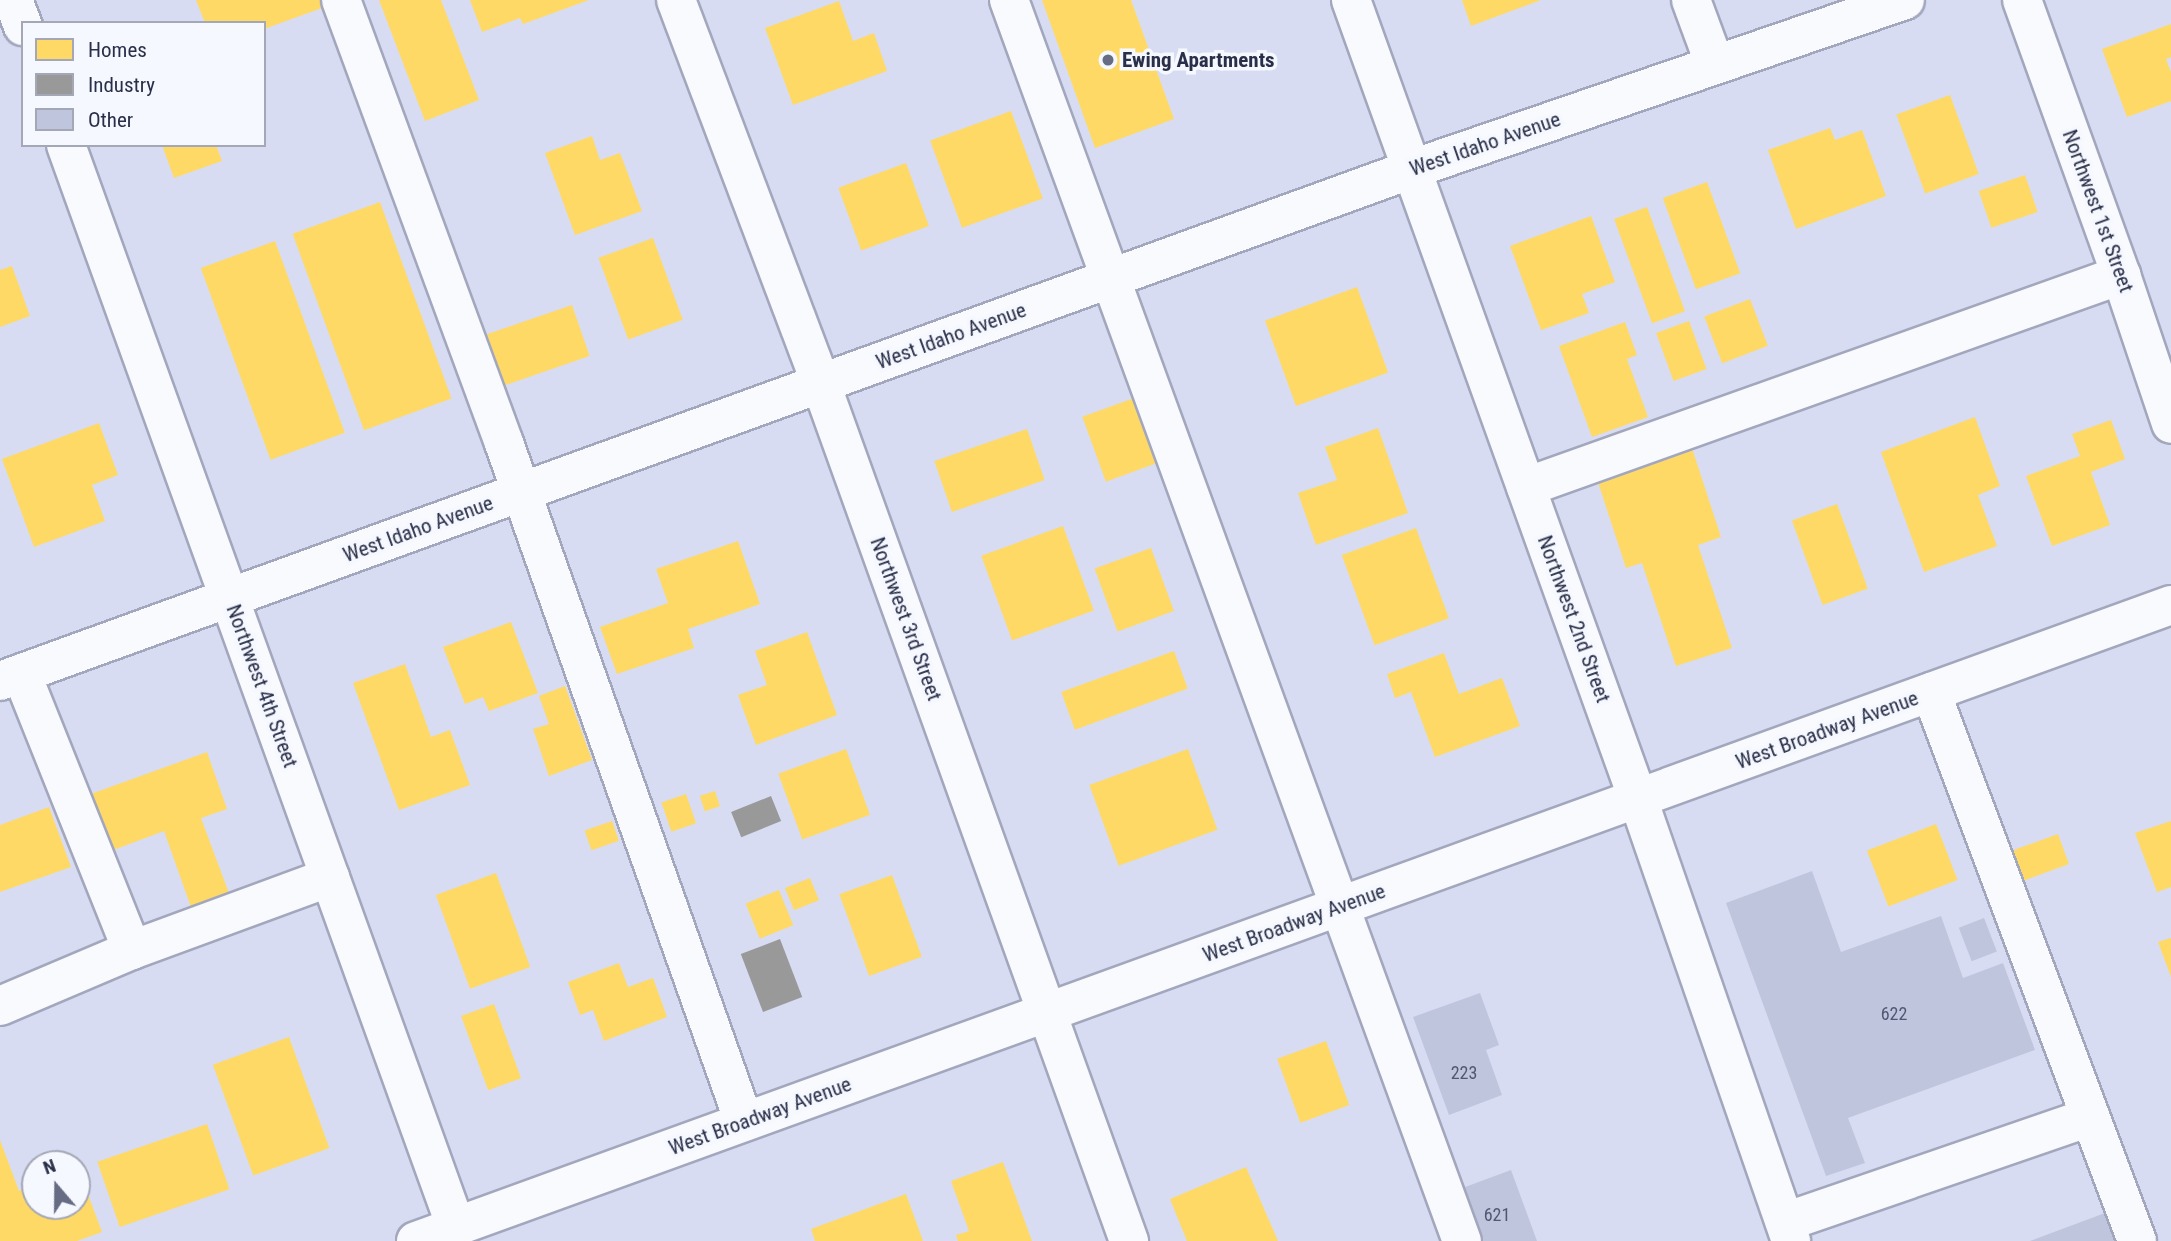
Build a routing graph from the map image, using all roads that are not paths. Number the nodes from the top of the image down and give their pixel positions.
1 (13, 0) edge
2 (341, 0) edge
3 (676, 0) edge
4 (1009, 0) edge
5 (1351, 0) edge
6 (1691, 0) edge
7 (1906, 0) edge
8 (2022, 0) edge
9 (21, 21) edge
10 (1715, 65) junction
11 (67, 147) edge
12 (1412, 169) junction
13 (2122, 275) junction
14 (1109, 279) junction
15 (821, 384) junction
16 (2171, 424) edge
17 (1526, 487) junction
18 (521, 492) junction
19 (230, 597) junction
20 (2171, 605) edge
21 (10, 677) edge
22 (1931, 692) junction
23 (1639, 799) junction
24 (330, 877) junction
25 (1340, 906) junction
26 (132, 950) junction
27 (0, 1006) edge
28 (1047, 1012) junction
29 (2091, 1117) junction
30 (744, 1122) junction
31 (456, 1227) junction
32 (1788, 1232) edge
33 (416, 1241) edge
34 (1129, 1241) edge
35 (1462, 1241) edge
36 (2137, 1241) edge

1 - 9 street
2 - 18 street
3 - 15 street, Northwest 3rd Street
4 - 14 street
5 - 12 street, Northwest 2nd Street
6 - 10 street
7 - 10 street, West Idaho Avenue
8 - 13 street, Northwest 1st Street
10 - 12 street, West Idaho Avenue
11 - 19 street, Northwest 4th Street
12 - 14 street, West Idaho Avenue
12 - 17 street, Northwest 2nd Street
13 - 16 street, Northwest 1st Street
13 - 17 street
14 - 15 street, West Idaho Avenue
14 - 25 street
15 - 18 street, West Idaho Avenue
15 - 28 street, Northwest 3rd Street
17 - 23 street, Northwest 2nd Street
18 - 19 street, West Idaho Avenue
18 - 30 street
19 - 21 street, West Idaho Avenue
19 - 24 street, Northwest 4th Street
20 - 22 street, West Broadway Avenue
21 - 26 street
22 - 23 street, West Broadway Avenue
22 - 29 street
23 - 25 street, West Broadway Avenue
23 - 32 street, Northwest 2nd Street
24 - 26 street
24 - 31 street, Northwest 4th Street
25 - 28 street, West Broadway Avenue
25 - 35 street
26 - 27 street
28 - 30 street, West Broadway Avenue
28 - 34 street, Northwest 3rd Street
29 - 32 street
29 - 36 street
30 - 31 street, West Broadway Avenue
31 - 33 street, West Broadway Avenue

